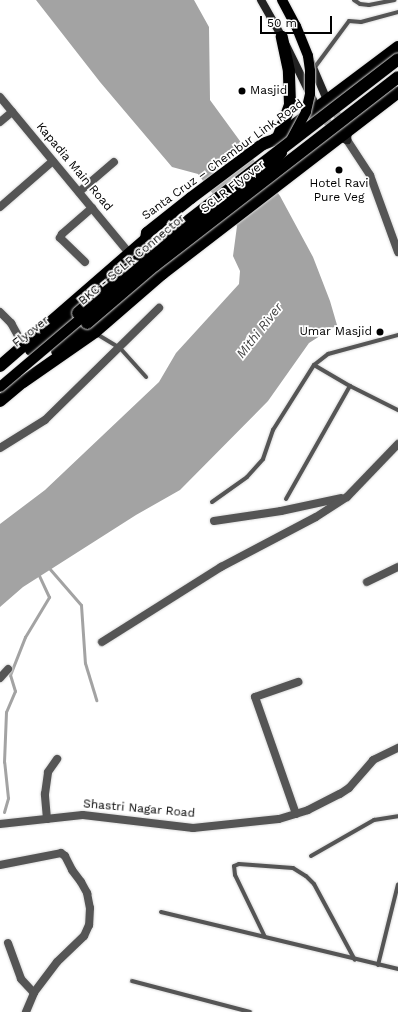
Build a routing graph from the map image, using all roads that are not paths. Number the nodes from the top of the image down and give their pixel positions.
1 (260, 0) edge
2 (276, 0) edge
3 (282, 0) edge
4 (354, 0) edge
5 (396, 0) edge
6 (398, 12) edge
7 (282, 37) junction
8 (398, 47) edge
9 (398, 59) edge
10 (314, 67) junction
11 (398, 77) edge
12 (398, 92) edge
13 (0, 97) edge
14 (327, 100) junction
15 (317, 108) junction
16 (12, 112) junction
17 (0, 122) edge
18 (345, 136) junction
19 (270, 143) junction
20 (54, 161) junction
21 (114, 162) dead end
22 (78, 192) junction
23 (0, 207) edge
24 (92, 208) junction
25 (146, 239) junction
26 (398, 252) edge
27 (129, 253) junction
28 (85, 262) dead end
29 (170, 268) junction
30 (159, 308) dead end
31 (0, 312) edge
32 (91, 328) junction
33 (398, 335) edge
34 (24, 346) junction
35 (120, 348) junction
36 (314, 365) junction
37 (0, 366) edge
38 (0, 374) edge
39 (146, 377) dead end
40 (350, 386) junction
41 (0, 387) edge
42 (0, 400) edge
43 (398, 410) edge
44 (398, 444) edge
45 (0, 448) edge
46 (347, 496) junction
47 (286, 499) dead end
48 (212, 502) dead end
49 (214, 521) dead end
50 (398, 567) edge
51 (367, 582) dead end
52 (102, 642) dead end
53 (8, 669) dead end
54 (0, 678) edge
55 (298, 682) dead end
56 (398, 748) edge
57 (57, 759) dead end
58 (296, 814) junction
59 (398, 816) edge
60 (47, 819) junction
61 (0, 824) edge
62 (311, 856) dead end
63 (0, 865) edge
64 (398, 884) edge
65 (397, 891) edge
66 (161, 912) dead end
67 (265, 937) junction
68 (8, 943) dead end
69 (355, 960) junction
70 (378, 965) junction
71 (398, 969) edge
72 (132, 980) dead end
73 (34, 993) junction
74 (26, 1012) edge
75 (250, 1012) edge

1 - 7 main road
2 - 10 main road
3 - 41 main road, BKC - SCLR Connector, bridge
4 - 5 lane
6 - 10 lane
7 - 15 main road
7 - 19 highway
8 - 14 highway, Santa Cruz – Chembur Link Road
9 - 38 highway, Flyover, bridge
10 - 14 main road
11 - 32 highway, SCLR Flyover, bridge
12 - 18 highway
13 - 16 street, Kapadia Main Road
14 - 15 highway, Santa Cruz – Chembur Link Road
14 - 18 main road
15 - 18 main road
15 - 19 highway, Santa Cruz – Chembur Link Road
16 - 17 street
16 - 20 street, Kapadia Main Road
18 - 26 street
18 - 29 highway
19 - 25 highway, Santa Cruz – Chembur Link Road
20 - 22 street, Kapadia Main Road
20 - 23 street
21 - 22 street
22 - 24 street, Kapadia Main Road
24 - 27 street, Kapadia Main Road
24 - 28 street
25 - 27 highway, Santa Cruz – Chembur Link Road
25 - 29 highway
27 - 34 highway, Santa Cruz – Chembur Link Road
29 - 32 highway
30 - 35 street
31 - 34 street
32 - 35 lane
32 - 42 highway
33 - 36 lane
34 - 37 highway, Santa Cruz – Chembur Link Road
35 - 39 lane
35 - 45 street
36 - 40 lane
36 - 48 lane
40 - 43 lane
40 - 47 lane
44 - 46 street
46 - 49 street
46 - 52 street
50 - 51 street
53 - 54 street
55 - 58 street
56 - 58 street, Shastri Nagar Road
57 - 60 street
58 - 60 street, Shastri Nagar Road
59 - 62 lane
60 - 61 street, Shastri Nagar Road
63 - 73 street
64 - 65 lane
65 - 70 lane
66 - 67 lane
67 - 69 lane
67 - 69 lane
68 - 73 street
69 - 70 lane
70 - 71 lane
72 - 75 lane
73 - 74 street

